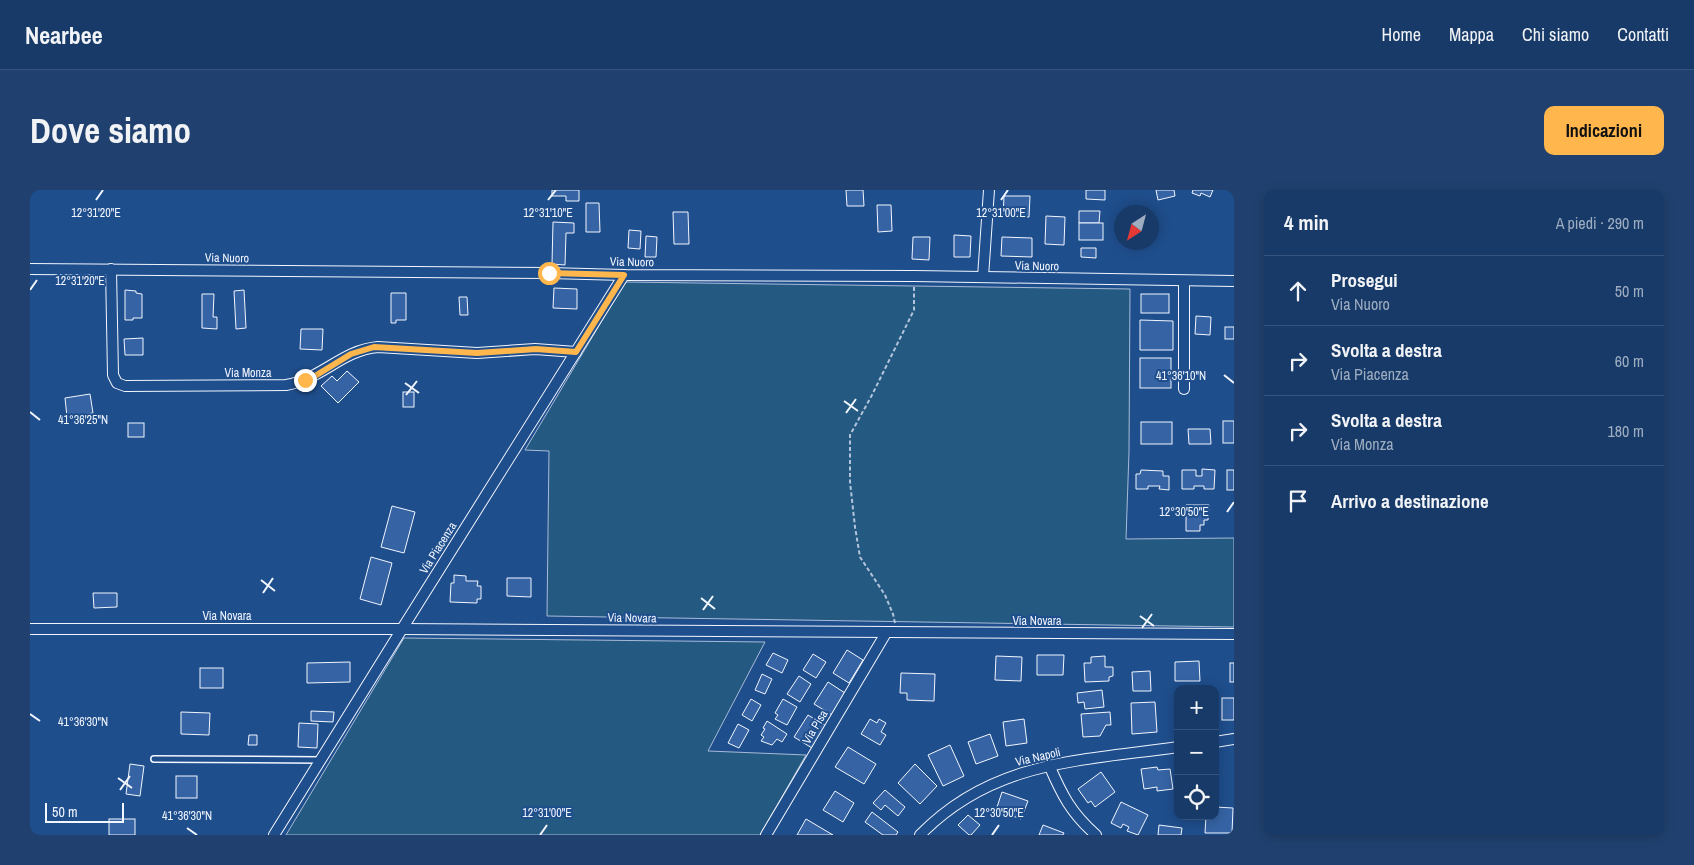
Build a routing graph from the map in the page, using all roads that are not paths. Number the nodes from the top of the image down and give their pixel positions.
1 (989, 190) edge
2 (30, 269) edge
3 (111, 269) junction
4 (624, 275) junction
5 (983, 278) junction
6 (1184, 281) junction
7 (1234, 281) edge
8 (576, 352) junction
9 (1184, 389) dead end
10 (30, 629) edge
11 (402, 629) junction
12 (891, 633) junction
13 (1234, 634) edge
14 (1234, 739) edge
15 (1219, 741) edge
16 (1174, 748) edge
17 (154, 759) dead end
18 (321, 760) junction
19 (1050, 765) junction
20 (274, 835) edge
21 (766, 835) edge
22 (920, 835) edge
23 (1096, 835) edge

1 - 5 street
2 - 3 street, Via Nuoro
3 - 4 street, Via Nuoro
3 - 8 street, Via Monza
4 - 5 street, Via Nuoro
4 - 8 street, Via Piacenza
5 - 6 street, Via Nuoro
6 - 7 street, Via Nuoro
6 - 9 street
8 - 11 street, Via Piacenza
10 - 11 street, Via Novara
11 - 12 street, Via Novara
11 - 18 street, Via Piacenza
12 - 13 street, Via Novara
12 - 21 street, Via Pisa
14 - 15 street
16 - 19 street, Via Napoli
17 - 18 lane
18 - 20 street, Via Piacenza
19 - 22 street, Via Napoli
19 - 23 street

